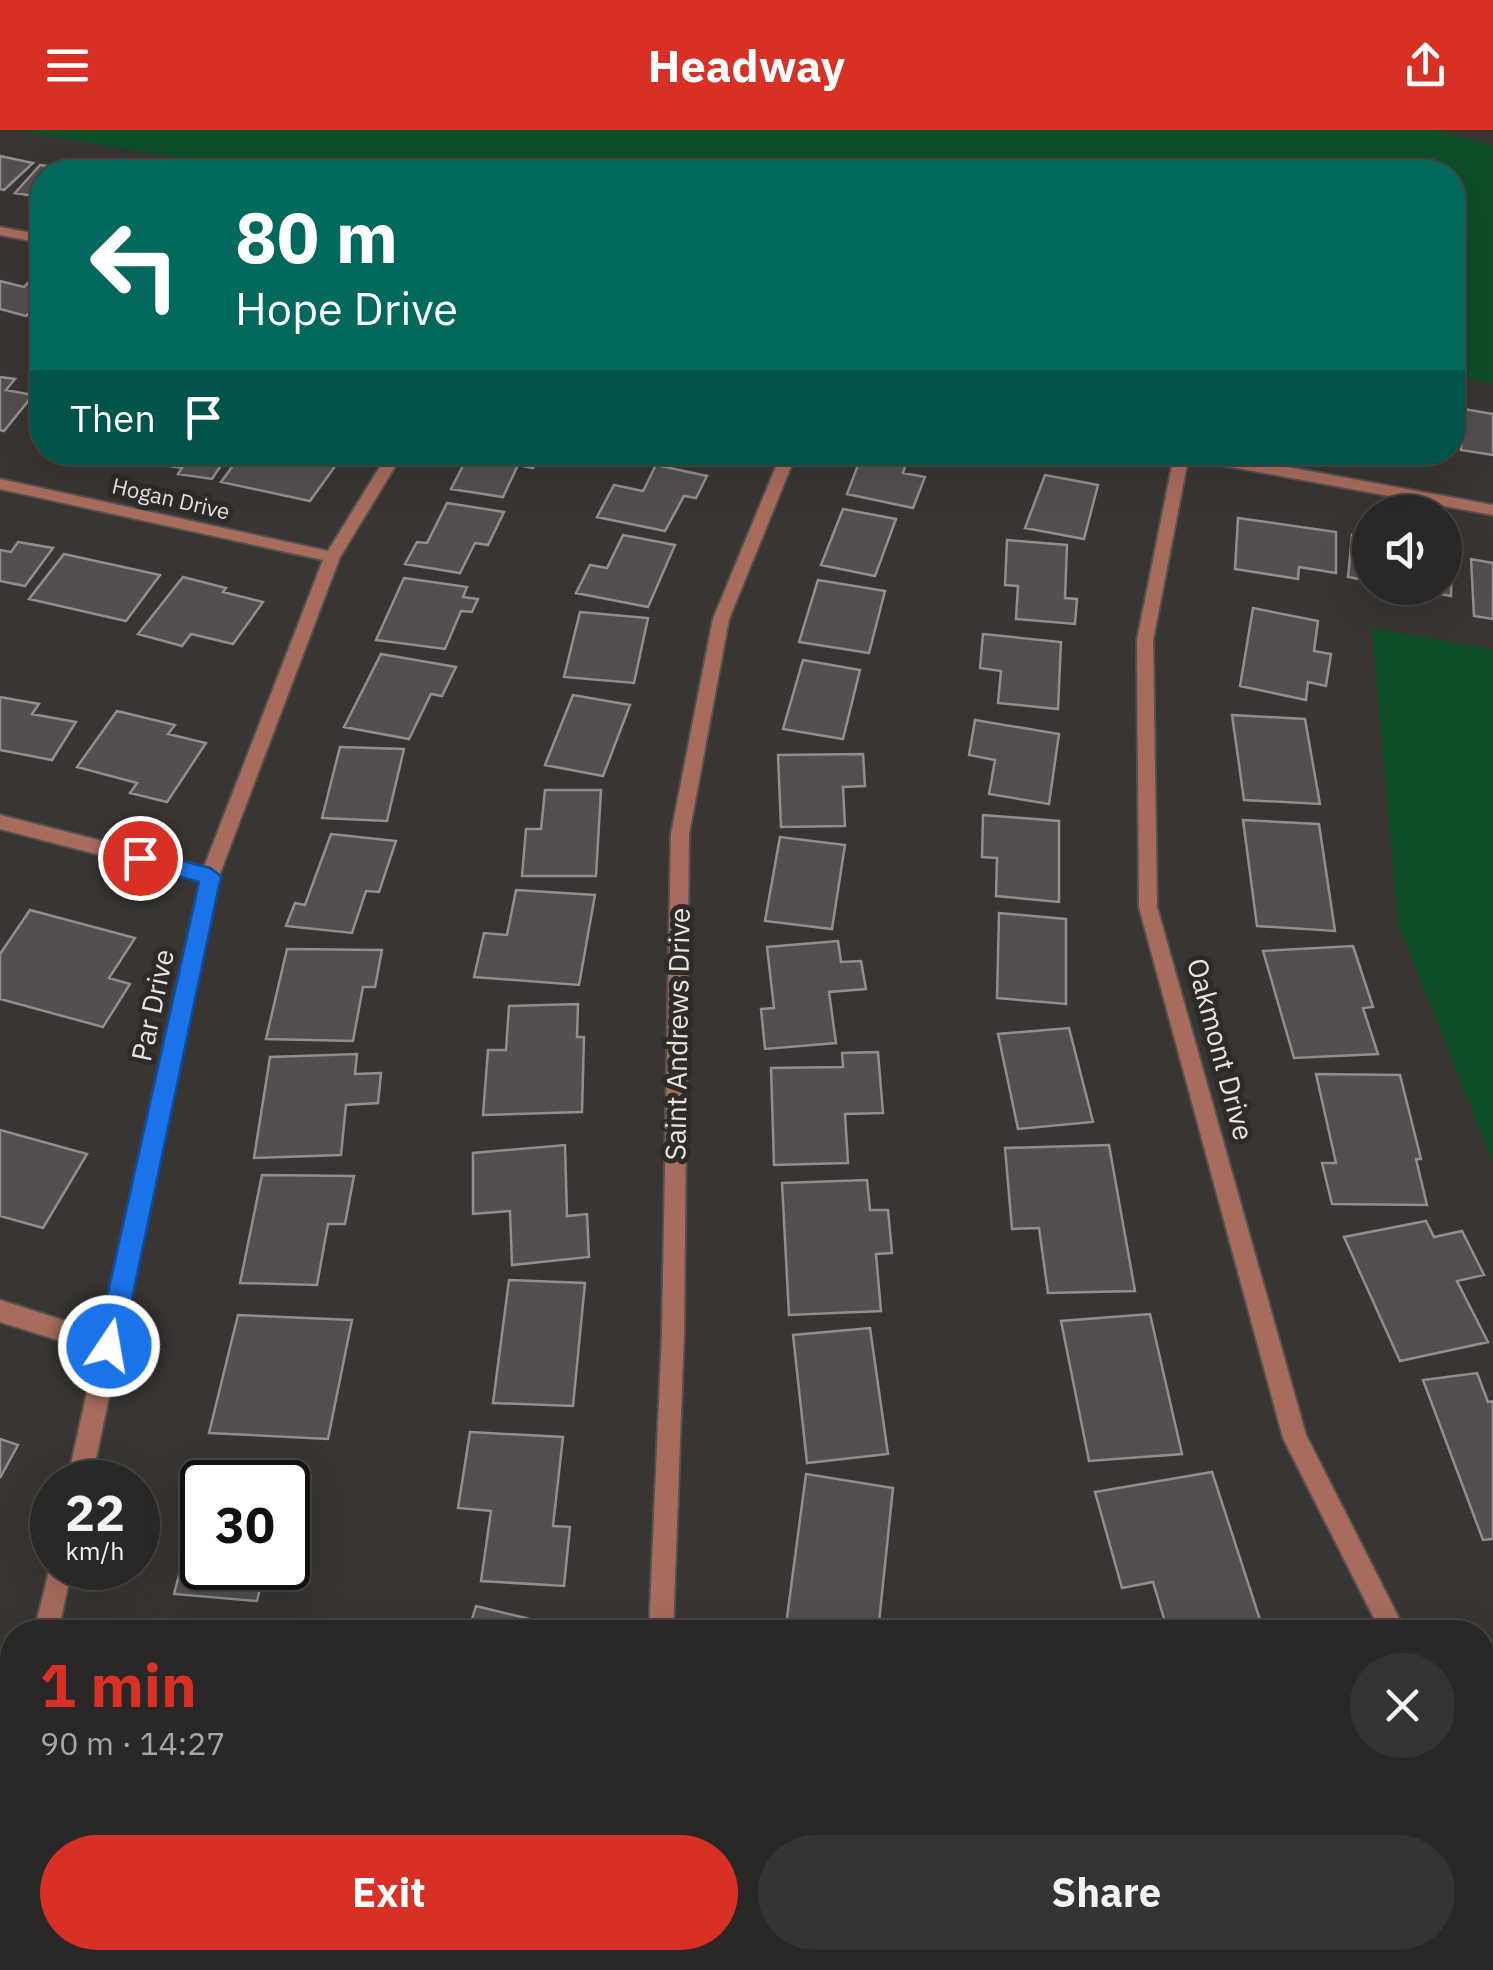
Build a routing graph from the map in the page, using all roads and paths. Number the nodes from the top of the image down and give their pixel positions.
1 (0, 231) edge
2 (30, 237) edge
3 (390, 465) edge
4 (785, 465) edge
5 (1178, 465) edge
6 (1246, 465) edge
7 (0, 484) edge
8 (1493, 510) edge
9 (332, 557) junction
10 (0, 822) edge
11 (210, 876) junction
12 (0, 1311) edge
13 (109, 1346) junction
14 (84, 1460) edge
15 (55, 1590) edge
16 (49, 1620) edge
17 (662, 1620) edge
18 (1388, 1620) edge

1 - 2 street
3 - 9 street, Par Drive
4 - 17 street, Saint Andrews Drive
5 - 18 street, Oakmont Drive
6 - 8 street
7 - 9 street, Hogan Drive
9 - 11 street, Par Drive
10 - 11 street
11 - 13 street, Par Drive
12 - 13 street
13 - 14 street, Par Drive
15 - 16 street

